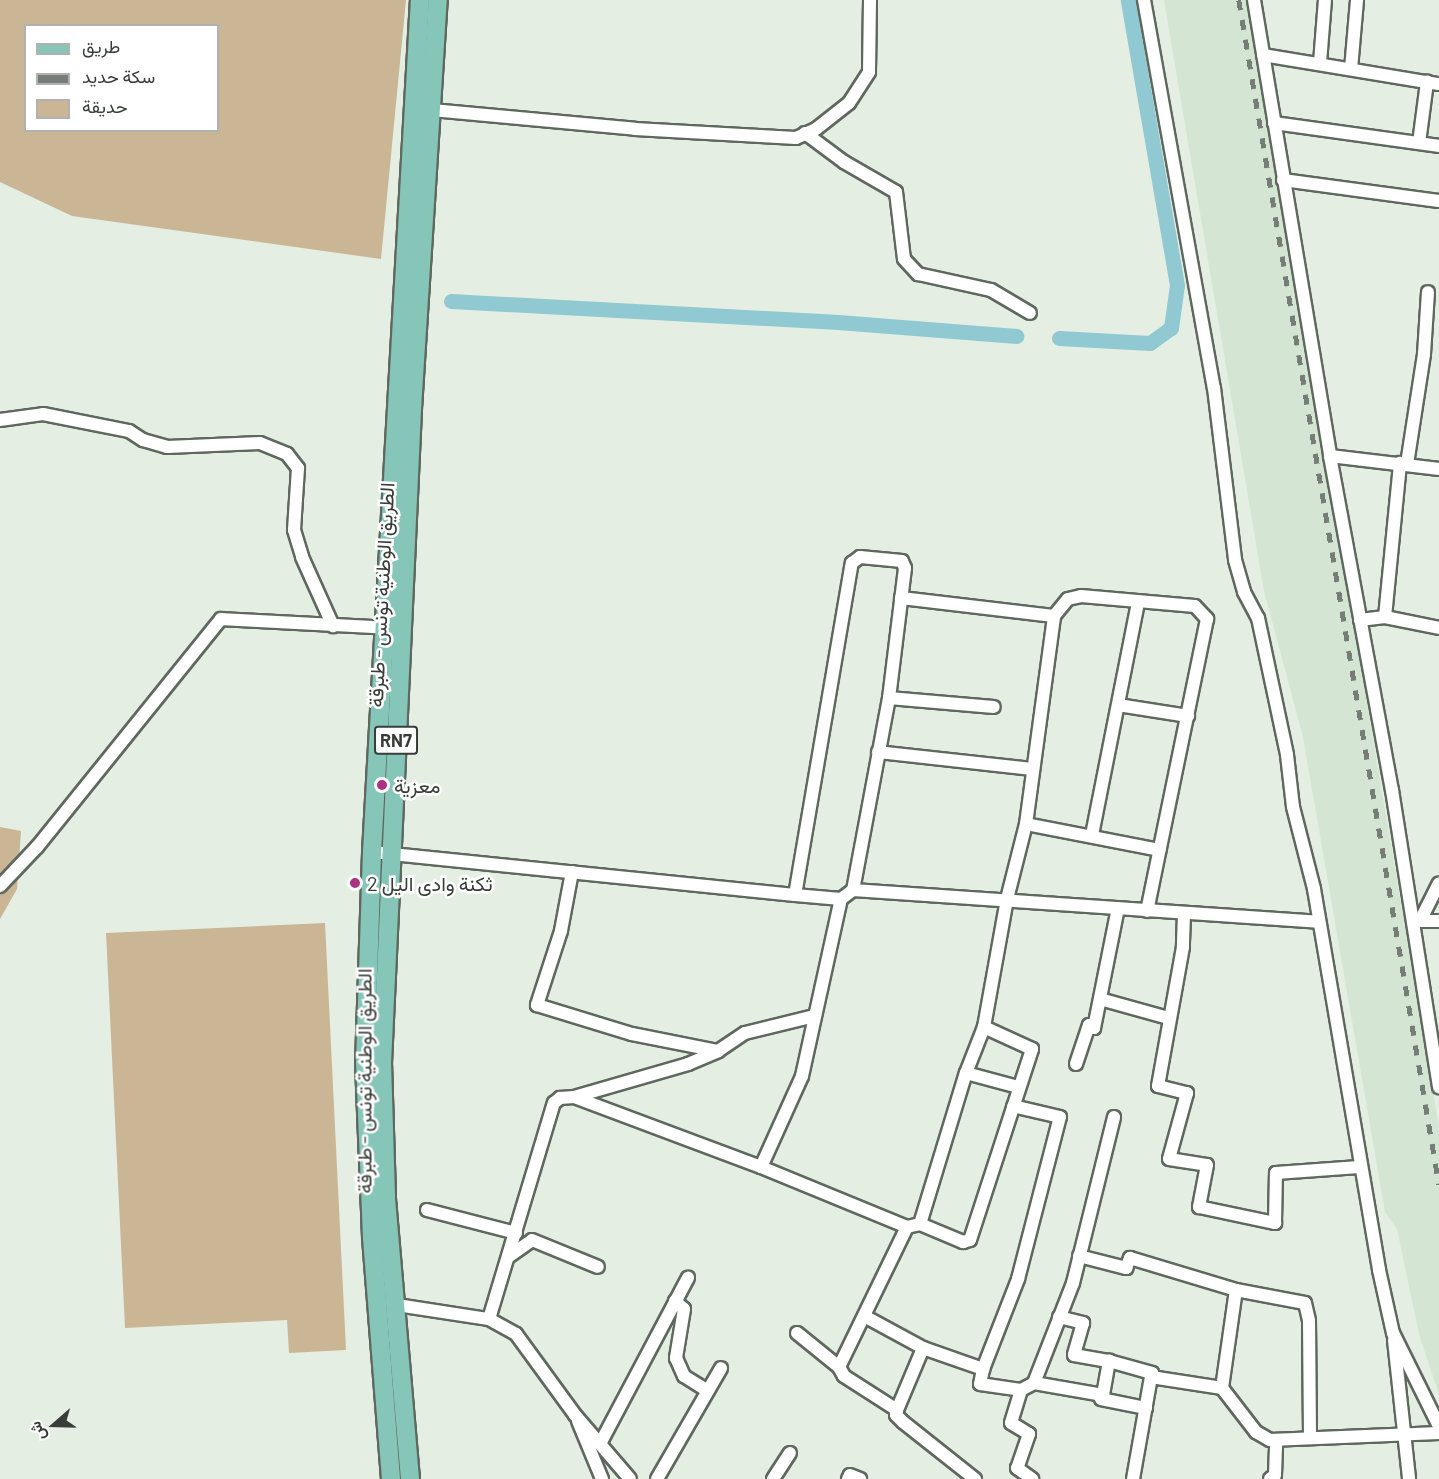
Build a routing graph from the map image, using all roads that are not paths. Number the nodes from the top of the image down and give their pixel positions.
1 (420, 0) edge
2 (438, 0) edge
3 (870, 0) edge
4 (1144, 0) edge
5 (1254, 0) edge
6 (1325, 0) edge
7 (1357, 0) edge
8 (1263, 55) junction
9 (1320, 63) junction
10 (1351, 69) junction
11 (1433, 83) edge
12 (432, 110) junction
13 (1274, 123) junction
14 (806, 133) junction
15 (1419, 143) junction
16 (1439, 146) edge
17 (1283, 180) junction
18 (1439, 201) edge
19 (1428, 292) dead end
20 (1030, 313) dead end
21 (0, 420) edge
22 (1330, 456) junction
23 (1404, 464) junction
24 (1439, 469) edge
25 (902, 598) junction
26 (1138, 602) junction
27 (1054, 616) junction
28 (1385, 617) junction
29 (1360, 620) junction
30 (333, 626) junction
31 (395, 628) junction
32 (1439, 628) edge
33 (889, 698) junction
34 (1118, 705) junction
35 (994, 707) dead end
36 (1188, 716) junction
37 (878, 752) junction
38 (1033, 769) junction
39 (1026, 825) junction
40 (1092, 836) junction
41 (1160, 850) junction
42 (381, 853) junction
43 (572, 872) junction
44 (1439, 883) edge
45 (0, 886) edge
46 (853, 890) junction
47 (795, 895) junction
48 (841, 899) junction
49 (1007, 899) junction
50 (1118, 908) junction
51 (1147, 911) junction
52 (1184, 914) junction
53 (1416, 921) junction
54 (1439, 921) edge
55 (1318, 922) junction
56 (1100, 999) junction
57 (815, 1016) junction
58 (1168, 1018) junction
59 (984, 1027) junction
60 (718, 1051) junction
61 (1076, 1064) dead end
62 (1437, 1068) edge
63 (966, 1073) junction
64 (1018, 1087) junction
65 (1439, 1088) edge
66 (574, 1097) junction
67 (1013, 1106) junction
68 (1114, 1117) dead end
69 (761, 1167) junction
70 (1359, 1167) junction
71 (427, 1210) dead end
72 (920, 1224) junction
73 (906, 1227) junction
74 (516, 1233) junction
75 (1079, 1256) junction
76 (508, 1257) junction
77 (598, 1267) dead end
78 (688, 1278) dead end
79 (1236, 1290) junction
80 (675, 1301) junction
81 (397, 1305) junction
82 (866, 1317) junction
83 (1059, 1317) junction
84 (489, 1318) junction
85 (796, 1333) dead end
86 (1393, 1333) junction
87 (923, 1348) junction
88 (1109, 1361) junction
89 (839, 1367) junction
90 (721, 1368) dead end
91 (983, 1369) junction
92 (1151, 1377) junction
93 (1034, 1383) junction
94 (1222, 1388) junction
95 (1021, 1390) junction
96 (708, 1391) junction
97 (1103, 1395) junction
98 (1146, 1408) junction
99 (897, 1410) junction
100 (575, 1415) junction
101 (1439, 1426) edge
102 (1439, 1433) edge
103 (1405, 1434) junction
104 (1310, 1438) junction
105 (1276, 1440) junction
106 (601, 1442) junction
107 (790, 1453) dead end
108 (392, 1479) edge
109 (410, 1479) edge
110 (602, 1479) edge
111 (630, 1479) edge
112 (657, 1479) edge
113 (773, 1479) edge
114 (848, 1479) edge
115 (860, 1479) edge
116 (975, 1479) edge
117 (1032, 1479) edge
118 (1133, 1479) edge
119 (1270, 1479) edge
120 (1409, 1479) edge

1 - 31 main road, الطريق الوطنية تونس - طبرقة / RN7
2 - 12 main road, الطريق الوطنية تونس - طبرقة / RN7
3 - 14 street
4 - 55 street
5 - 8 street
6 - 9 street
7 - 10 street
8 - 9 street
8 - 13 street
9 - 10 street
10 - 11 street
11 - 15 street
12 - 14 street
12 - 31 main road, الطريق الوطنية تونس - طبرقة / RN7
13 - 15 street
13 - 17 street
14 - 20 street
15 - 16 street
17 - 18 street
17 - 22 street
19 - 23 street
21 - 30 street
22 - 23 street
22 - 29 street
23 - 24 street
23 - 28 street
25 - 27 street
25 - 33 street
25 - 47 street
26 - 27 street
26 - 34 street
26 - 36 street
27 - 38 street
28 - 29 street
28 - 32 street
29 - 53 street
30 - 31 street
30 - 45 street
31 - 42 main road, الطريق الوطنية تونس - طبرقة / RN7
33 - 35 street
33 - 37 street
34 - 36 street
34 - 40 street
36 - 41 street
37 - 38 street
37 - 46 street
38 - 39 street
39 - 40 street
39 - 49 street
40 - 41 street
41 - 51 street
42 - 43 street
42 - 81 main road, الطريق الوطنية تونس - طبرقة / RN7
42 - 108 main road, الطريق الوطنية تونس - طبرقة / RN7
43 - 47 street
43 - 60 street
44 - 53 street
46 - 48 street
46 - 49 street
47 - 48 street
48 - 57 street
49 - 50 street
49 - 59 street
50 - 51 street
50 - 56 street
51 - 52 street
52 - 55 street
52 - 58 street
53 - 54 street
53 - 62 street
55 - 70 street
56 - 58 street
56 - 61 street
57 - 60 street
57 - 69 street
58 - 70 street
59 - 63 street
59 - 64 street
60 - 66 street
62 - 65 street
63 - 64 street
63 - 72 street
64 - 67 street
66 - 69 street
66 - 74 street
67 - 72 street
67 - 91 street
68 - 75 street
69 - 73 street
70 - 86 street
71 - 74 street
72 - 73 street
73 - 82 street
74 - 76 street
75 - 79 street
75 - 83 street
76 - 77 street
76 - 84 street
78 - 80 street
79 - 94 street
79 - 104 street
80 - 96 street
80 - 106 street
81 - 84 street
81 - 109 main road, الطريق الوطنية تونس - طبرقة / RN7
82 - 87 street
82 - 89 street
83 - 88 street
83 - 93 street
84 - 100 street
85 - 89 street
86 - 101 street
86 - 103 street
87 - 91 street
87 - 99 street
88 - 92 street
88 - 97 street
89 - 99 street
90 - 96 street
91 - 95 street
92 - 94 street
92 - 98 street
93 - 95 street
93 - 97 street
94 - 105 street
95 - 117 street
96 - 112 street
97 - 98 street
98 - 118 street
99 - 116 street
100 - 106 street
100 - 110 street
102 - 103 street
103 - 104 street
103 - 120 street
104 - 105 street
105 - 119 street
106 - 111 street
107 - 113 street
114 - 115 street

